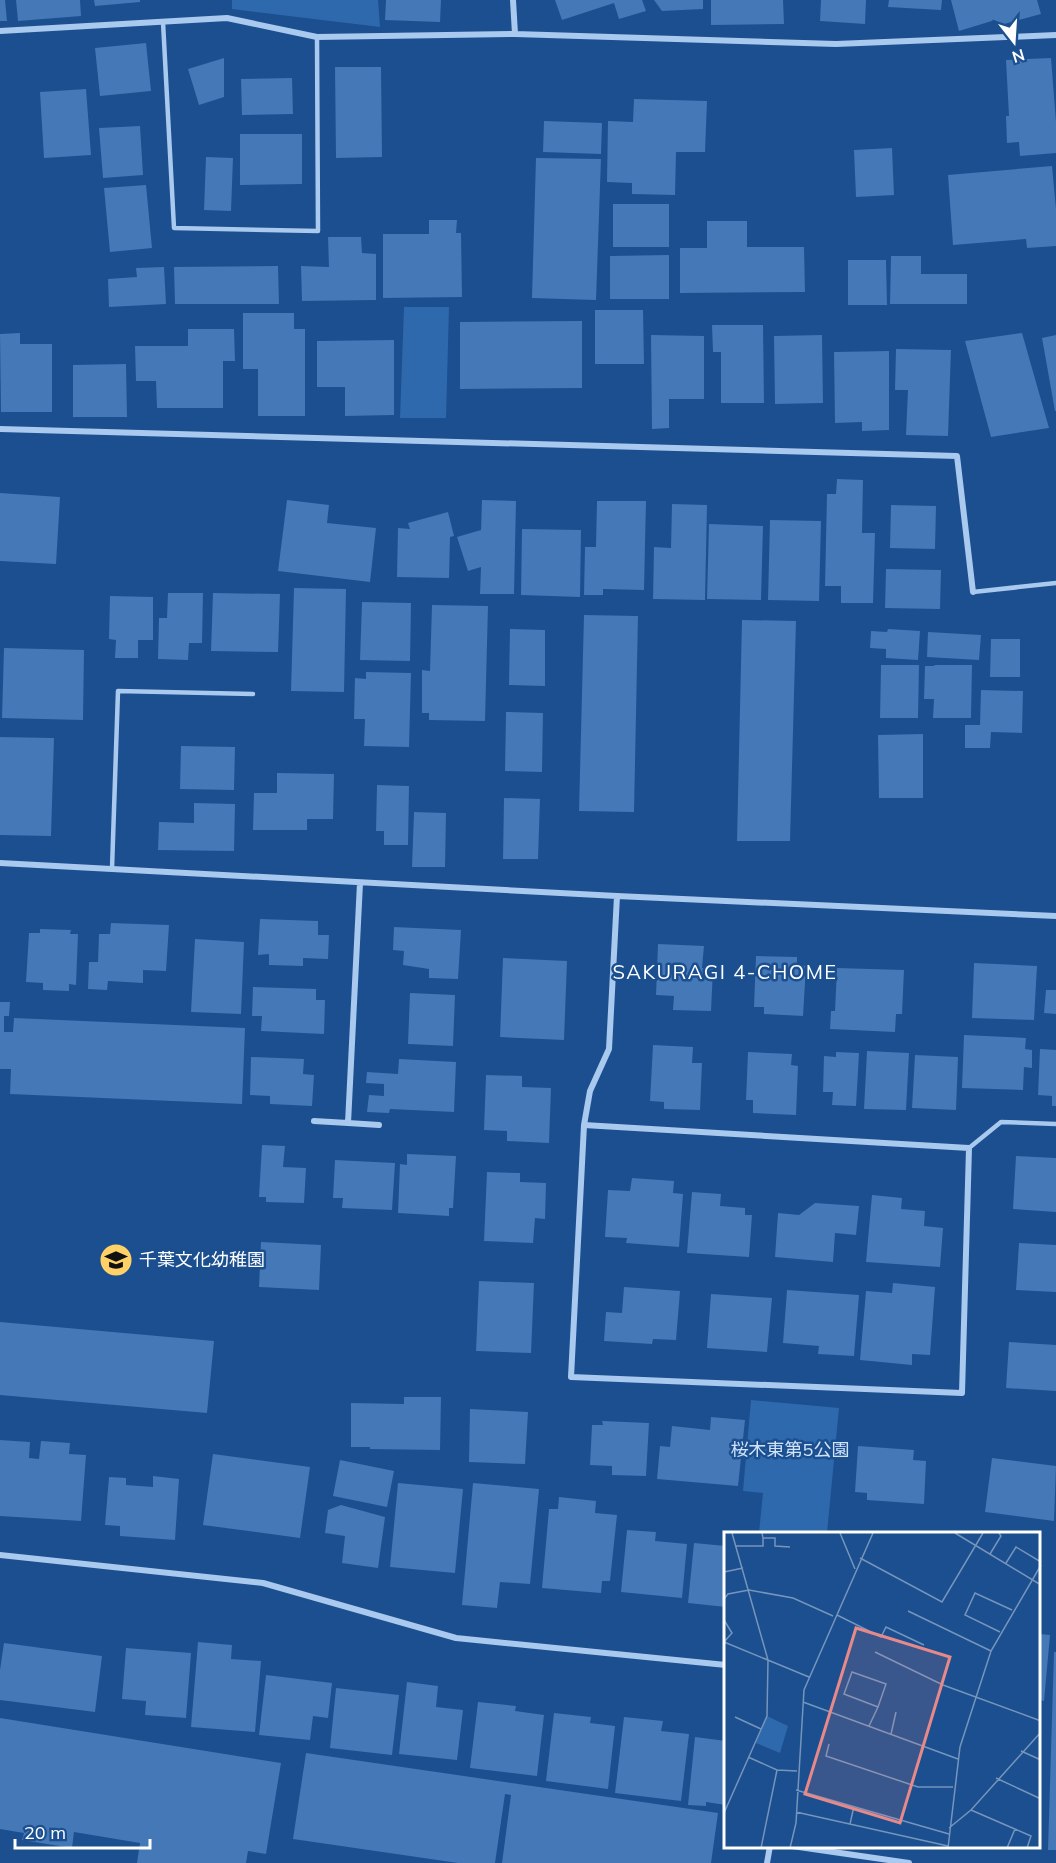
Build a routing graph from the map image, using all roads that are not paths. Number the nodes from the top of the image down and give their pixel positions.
1 (513, 0) edge
2 (162, 22) junction
3 (0, 31) edge
4 (515, 34) junction
5 (1056, 35) edge
6 (317, 38) junction
7 (0, 429) edge
8 (1056, 584) edge
9 (973, 592) joint
10 (253, 694) dead end
11 (0, 863) edge
12 (112, 869) junction
13 (360, 883) junction
14 (616, 896) junction
15 (1056, 916) edge
16 (314, 1121) dead end
17 (348, 1123) junction
18 (1056, 1124) edge
19 (379, 1125) dead end
20 (584, 1125) junction
21 (969, 1148) junction
22 (0, 1555) edge
23 (724, 1665) edge
24 (770, 1848) edge
25 (806, 1848) edge
26 (767, 1863) edge
27 (909, 1863) edge

1 - 4 street
2 - 3 street
2 - 6 street
2 - 6 lane
4 - 5 street
4 - 6 street
7 - 9 street
8 - 9 lane
10 - 12 lane
11 - 12 street
12 - 13 street
13 - 14 street
13 - 17 street
14 - 15 street
14 - 20 street
16 - 17 street
17 - 19 street
18 - 21 lane
20 - 21 street
20 - 21 street
22 - 23 street
24 - 26 street
25 - 27 street

